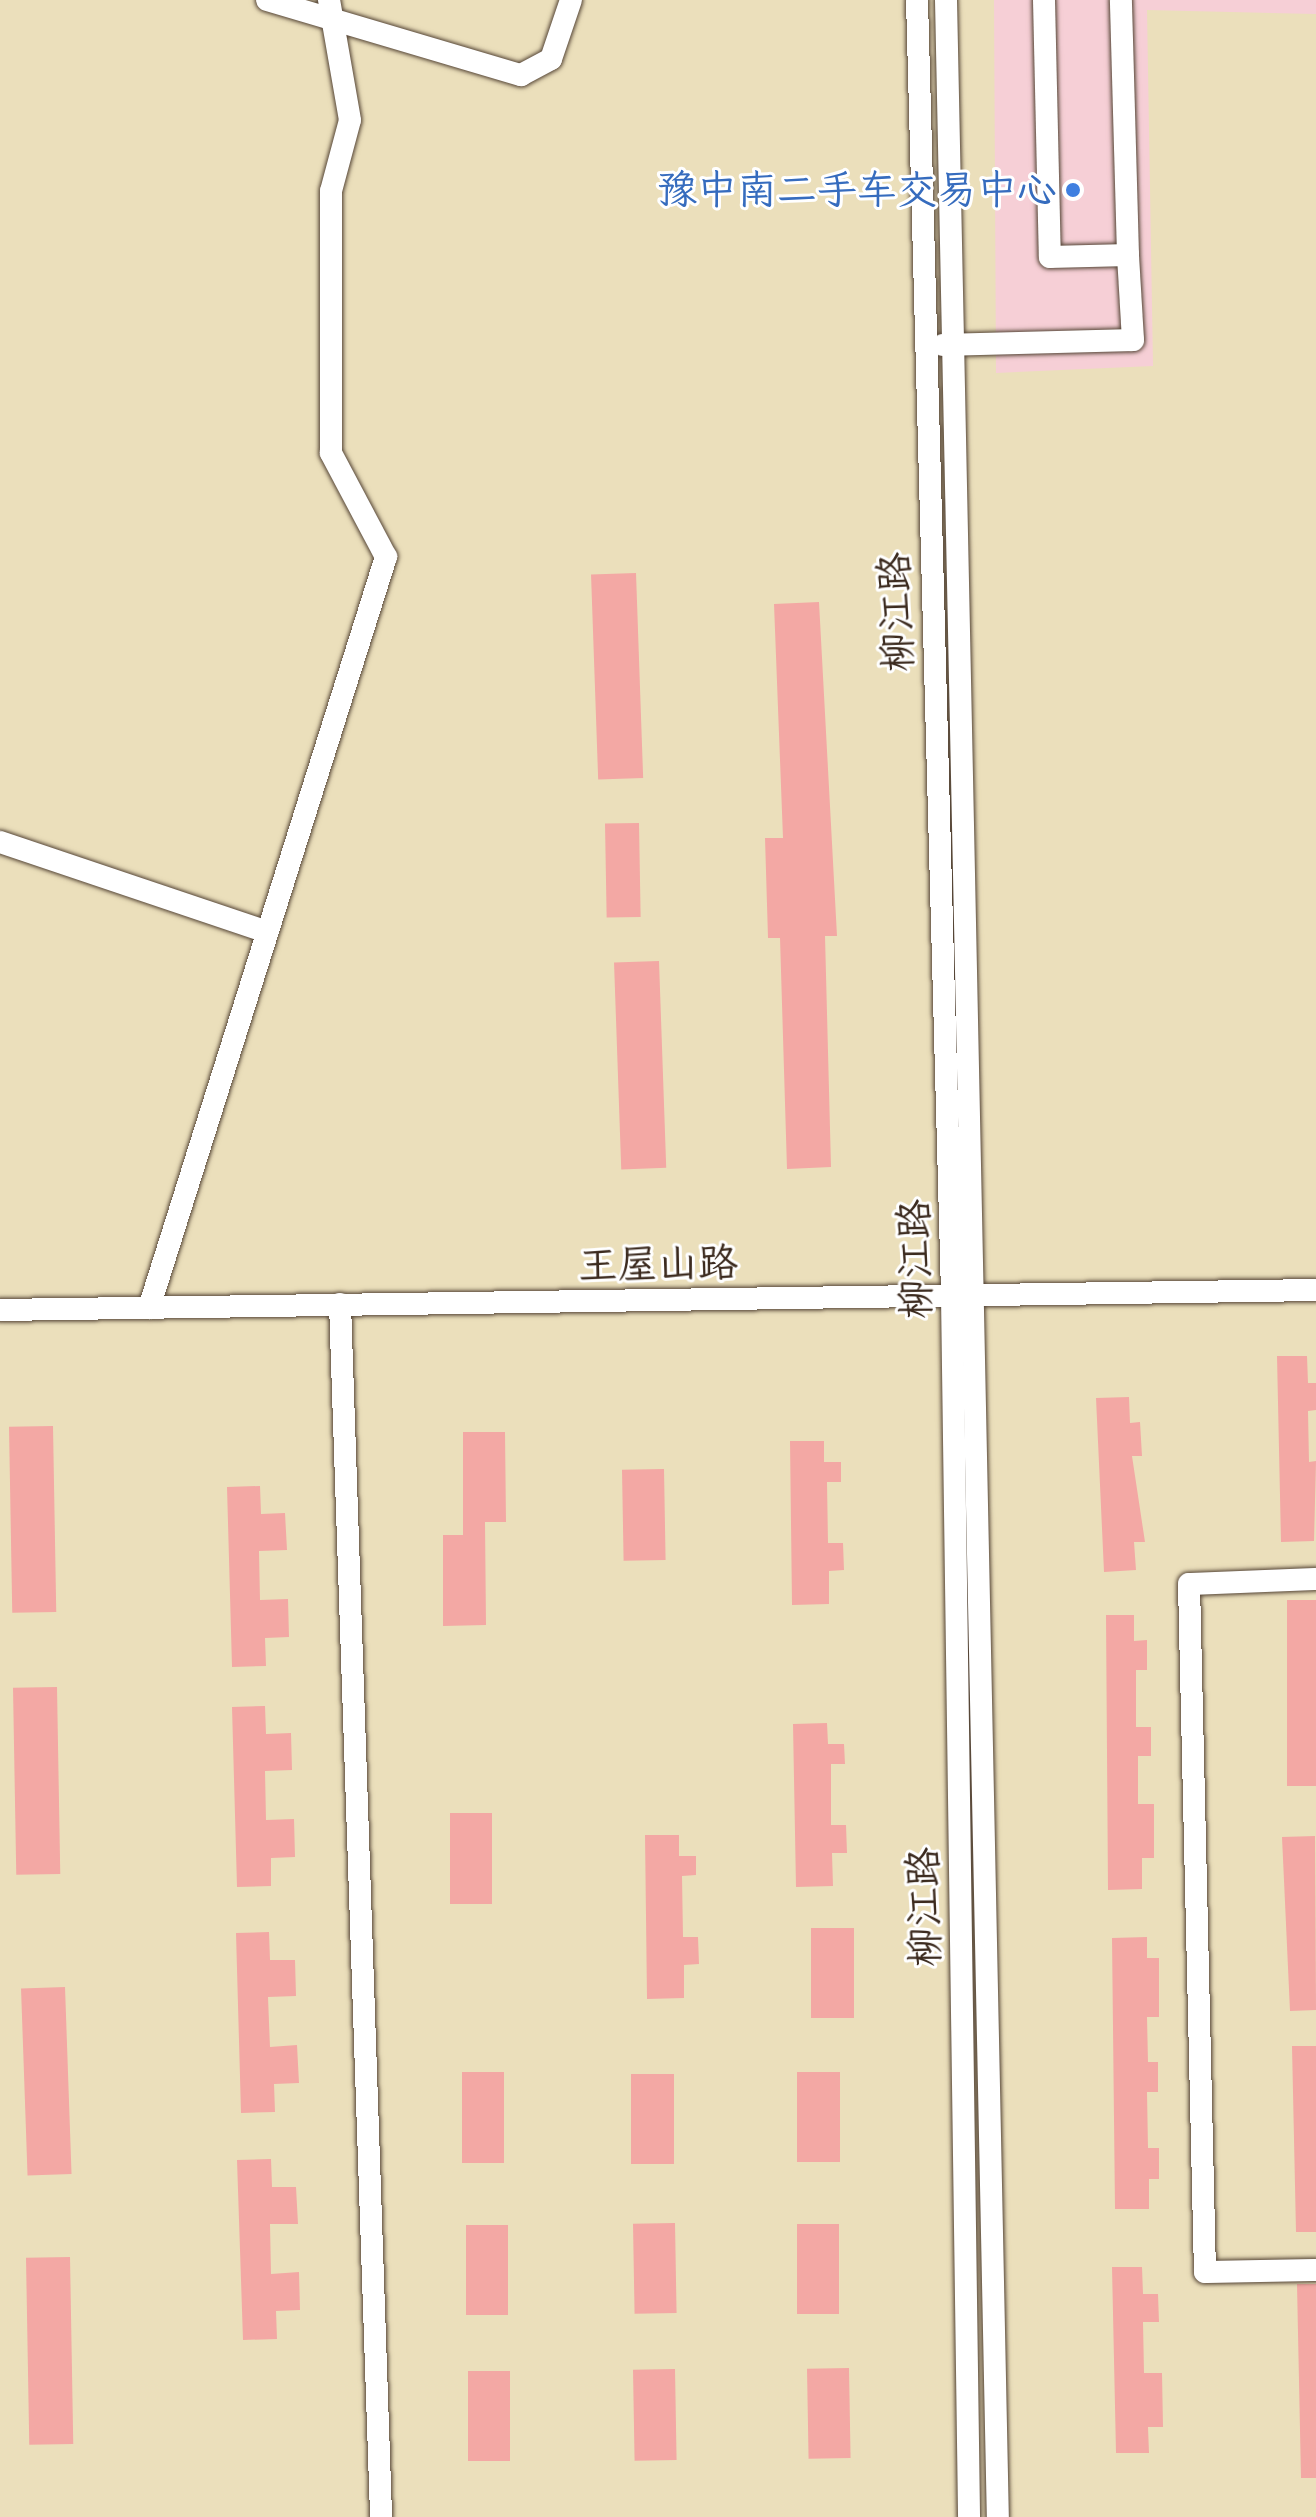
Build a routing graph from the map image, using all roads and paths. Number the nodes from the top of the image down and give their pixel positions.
1 (267, 0) edge
2 (571, 0) edge
3 (917, 0) edge
4 (946, 0) edge
5 (1044, 0) edge
6 (1121, 0) edge
7 (329, 10) edge
8 (1128, 255) junction
9 (954, 345) junction
10 (924, 346) junction
11 (0, 842) edge
12 (267, 932) junction
13 (1316, 1290) edge
14 (978, 1295) junction
15 (952, 1296) junction
16 (340, 1304) junction
17 (149, 1308) junction
18 (0, 1310) edge
19 (1316, 1579) edge
20 (1316, 2270) edge
21 (381, 2517) edge
22 (969, 2517) edge
23 (998, 2517) edge

1 - 7 street
2 - 7 street
3 - 10 street, 柳江路
4 - 9 street, 柳江路
5 - 8 street
6 - 8 street
7 - 12 street
8 - 9 street
9 - 10 street
9 - 14 street, 柳江路
10 - 15 street, 柳江路
11 - 12 street
12 - 17 street
13 - 14 street, 王屋山路
14 - 15 street, 王屋山路
14 - 23 street, 柳江路
15 - 16 street, 王屋山路
15 - 22 street, 柳江路
16 - 17 street, 王屋山路
16 - 21 street
17 - 18 street, 王屋山路
19 - 20 street

